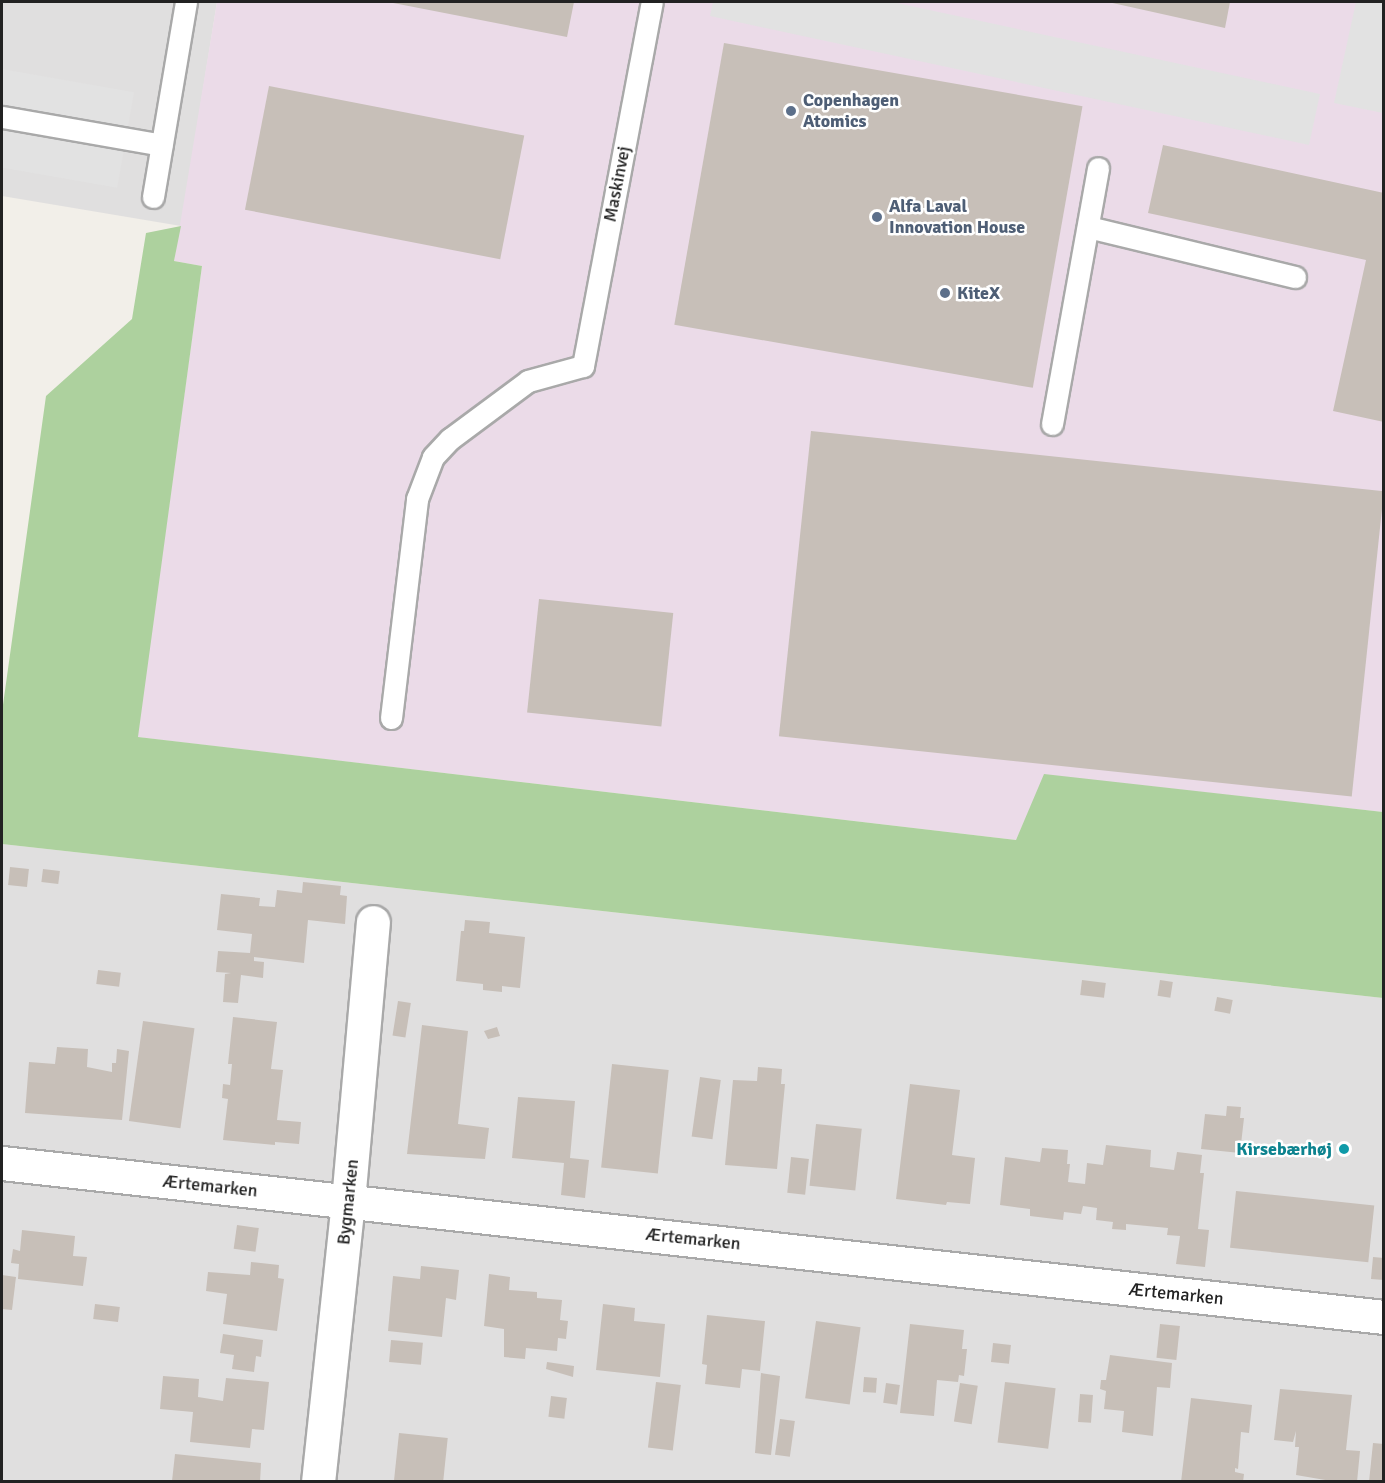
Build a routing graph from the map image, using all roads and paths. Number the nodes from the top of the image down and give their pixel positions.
1 (186, 2) edge
2 (652, 2) edge
3 (2, 117) edge
4 (162, 145) junction
5 (1098, 168) dead end
6 (153, 197) dead end
7 (1088, 228) junction
8 (1295, 277) dead end
9 (1052, 424) dead end
10 (391, 718) dead end
11 (373, 922) dead end
12 (2, 1164) edge
13 (348, 1201) junction
14 (1383, 1317) edge
15 (318, 1482) edge

1 - 4 lane
2 - 10 lane, Maskinvej
3 - 4 lane
4 - 6 lane
5 - 7 lane
7 - 8 lane
7 - 9 lane
11 - 13 street, Bygmarken
12 - 13 street, Ærtemarken
13 - 14 street, Ærtemarken
13 - 15 street, Bygmarken

